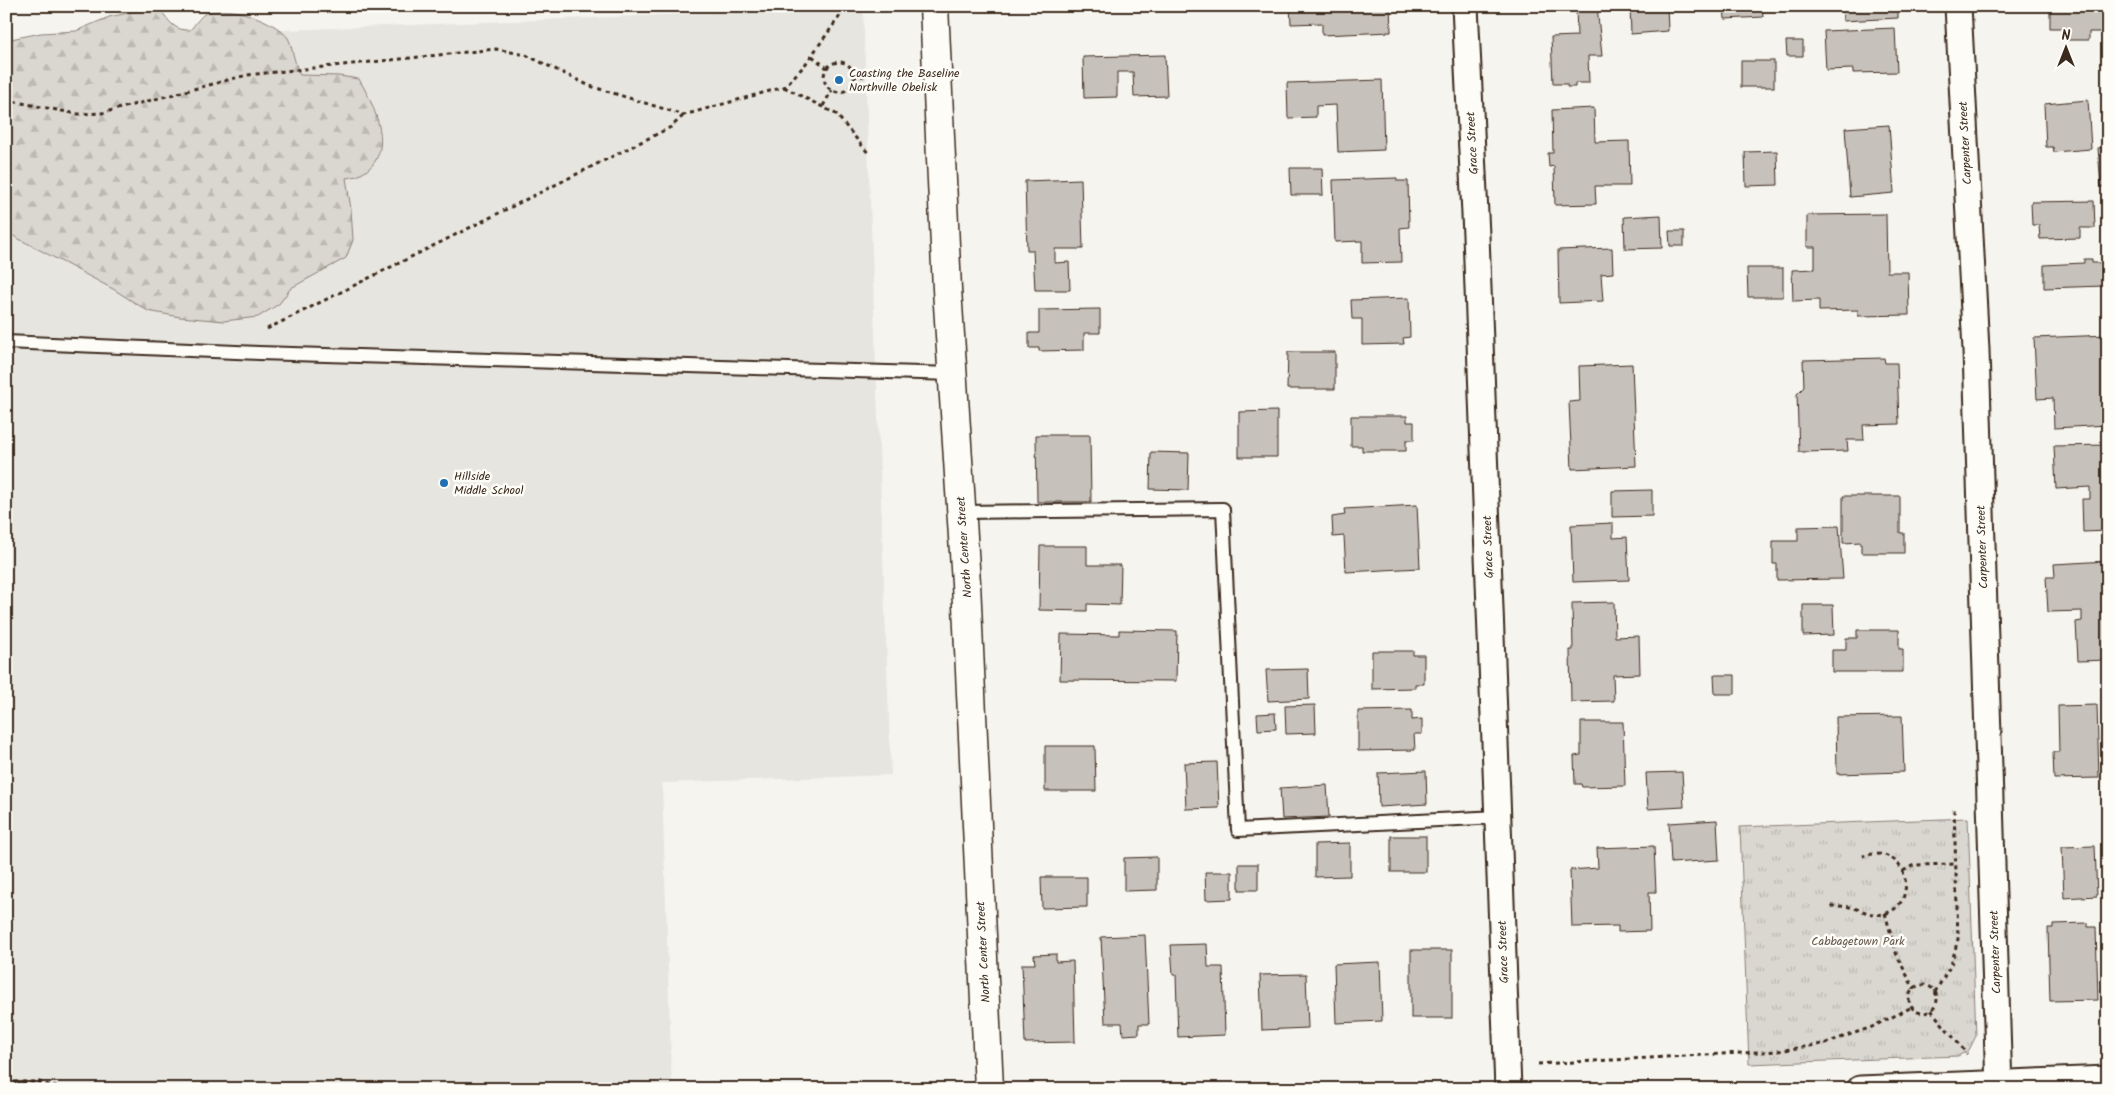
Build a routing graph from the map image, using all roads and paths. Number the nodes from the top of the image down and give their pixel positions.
1 (847, 6) edge
2 (934, 6) edge
3 (1465, 6) edge
4 (1958, 6) edge
5 (812, 56) junction
6 (827, 68) junction
7 (866, 76) dead end
8 (853, 77) junction
9 (784, 88) junction
10 (832, 90) junction
11 (6, 100) edge
12 (823, 106) junction
13 (684, 115) junction
14 (870, 154) dead end
15 (262, 332) dead end
16 (6, 342) edge
17 (953, 374) junction
18 (962, 512) junction
19 (1954, 808) dead end
20 (1498, 817) junction
21 (1862, 856) dead end
22 (1956, 864) junction
23 (1903, 871) junction
24 (1830, 906) dead end
25 (1885, 913) junction
26 (1914, 989) junction
27 (1935, 992) junction
28 (1912, 1007) junction
29 (1931, 1010) junction
30 (1967, 1054) dead end
31 (1538, 1064) dead end
32 (2108, 1079) edge
33 (6, 1082) edge
34 (1999, 1087) edge
35 (63, 1089) edge
36 (989, 1089) edge
37 (1508, 1089) edge
38 (1860, 1089) edge

1 - 5 path
2 - 17 main road, North Center Street
3 - 20 street, Grace Street
4 - 34 street, Carpenter Street
5 - 6 path
5 - 9 path
6 - 8 path
6 - 10 path
7 - 8 path
8 - 10 path
9 - 12 path
9 - 13 path
10 - 12 path
11 - 13 path
12 - 14 path
13 - 15 path
16 - 17 lane
17 - 18 main road, North Center Street
18 - 20 lane
18 - 36 main road, North Center Street
19 - 22 path
20 - 37 street, Grace Street
21 - 23 path
22 - 23 path
22 - 27 path
23 - 25 path
24 - 25 path
25 - 26 path
26 - 27 path
26 - 28 path
27 - 29 path
28 - 29 path
28 - 31 path
29 - 30 path
32 - 34 street
33 - 35 path
34 - 38 street

